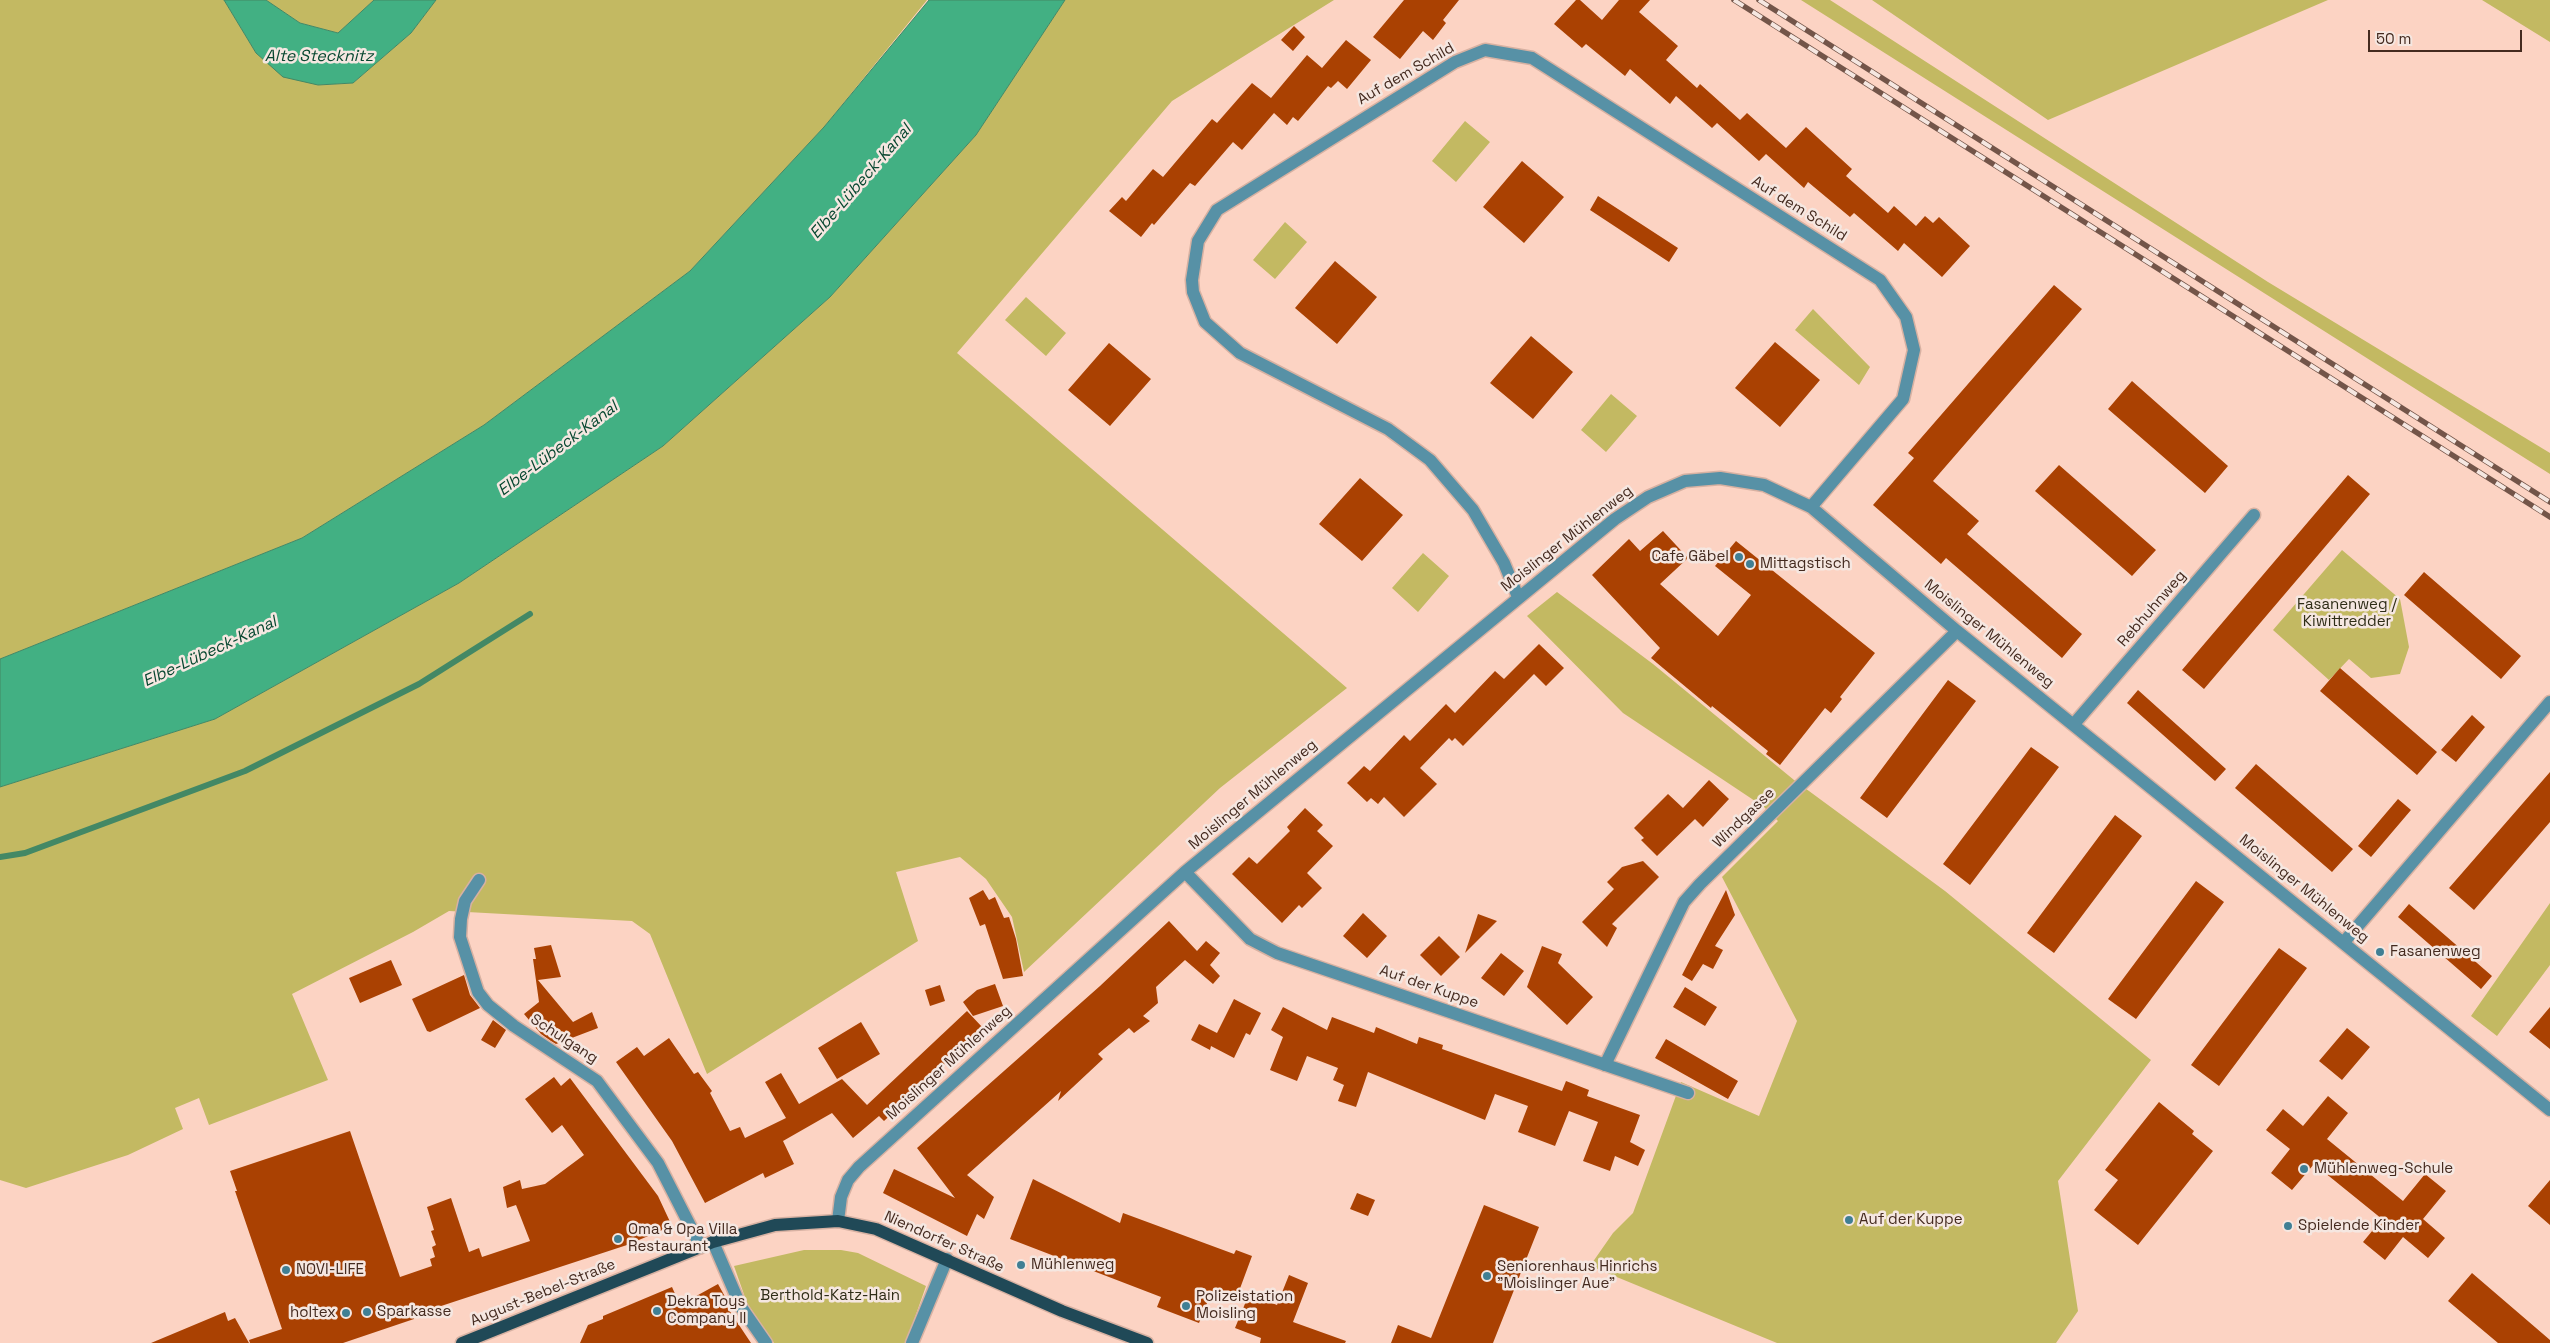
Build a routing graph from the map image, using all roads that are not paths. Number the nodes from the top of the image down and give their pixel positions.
1 (1811, 507) junction
2 (2254, 515) dead end
3 (1518, 597) junction
4 (1958, 631) junction
5 (2550, 702) edge
6 (2074, 724) junction
7 (1185, 872) junction
8 (479, 880) dead end
9 (2344, 942) junction
10 (1605, 1065) junction
11 (1688, 1094) dead end
12 (2550, 1110) edge
13 (838, 1221) junction
14 (707, 1245) junction
15 (946, 1259) junction
16 (462, 1343) edge
17 (766, 1343) edge
18 (912, 1343) edge
19 (1147, 1343) edge

1 - 3 street, Moislinger Mühlenweg
1 - 3 street, Auf dem Schild
1 - 4 street, Moislinger Mühlenweg
2 - 6 street, Rebhuhnweg
3 - 7 street, Moislinger Mühlenweg
4 - 6 street, Moislinger Mühlenweg
4 - 10 street, Windgasse
5 - 9 street
6 - 9 street, Moislinger Mühlenweg
7 - 10 street, Auf der Kuppe
7 - 13 street, Moislinger Mühlenweg
8 - 14 street, Schulgang
9 - 12 street, Moislinger Mühlenweg
10 - 11 street, Auf der Kuppe
13 - 14 main road, August-Bebel-Straße
13 - 15 main road, Niendorfer Straße
14 - 16 main road, August-Bebel-Straße
14 - 17 street, Schulgang
15 - 18 street
15 - 19 main road, Niendorfer Straße

